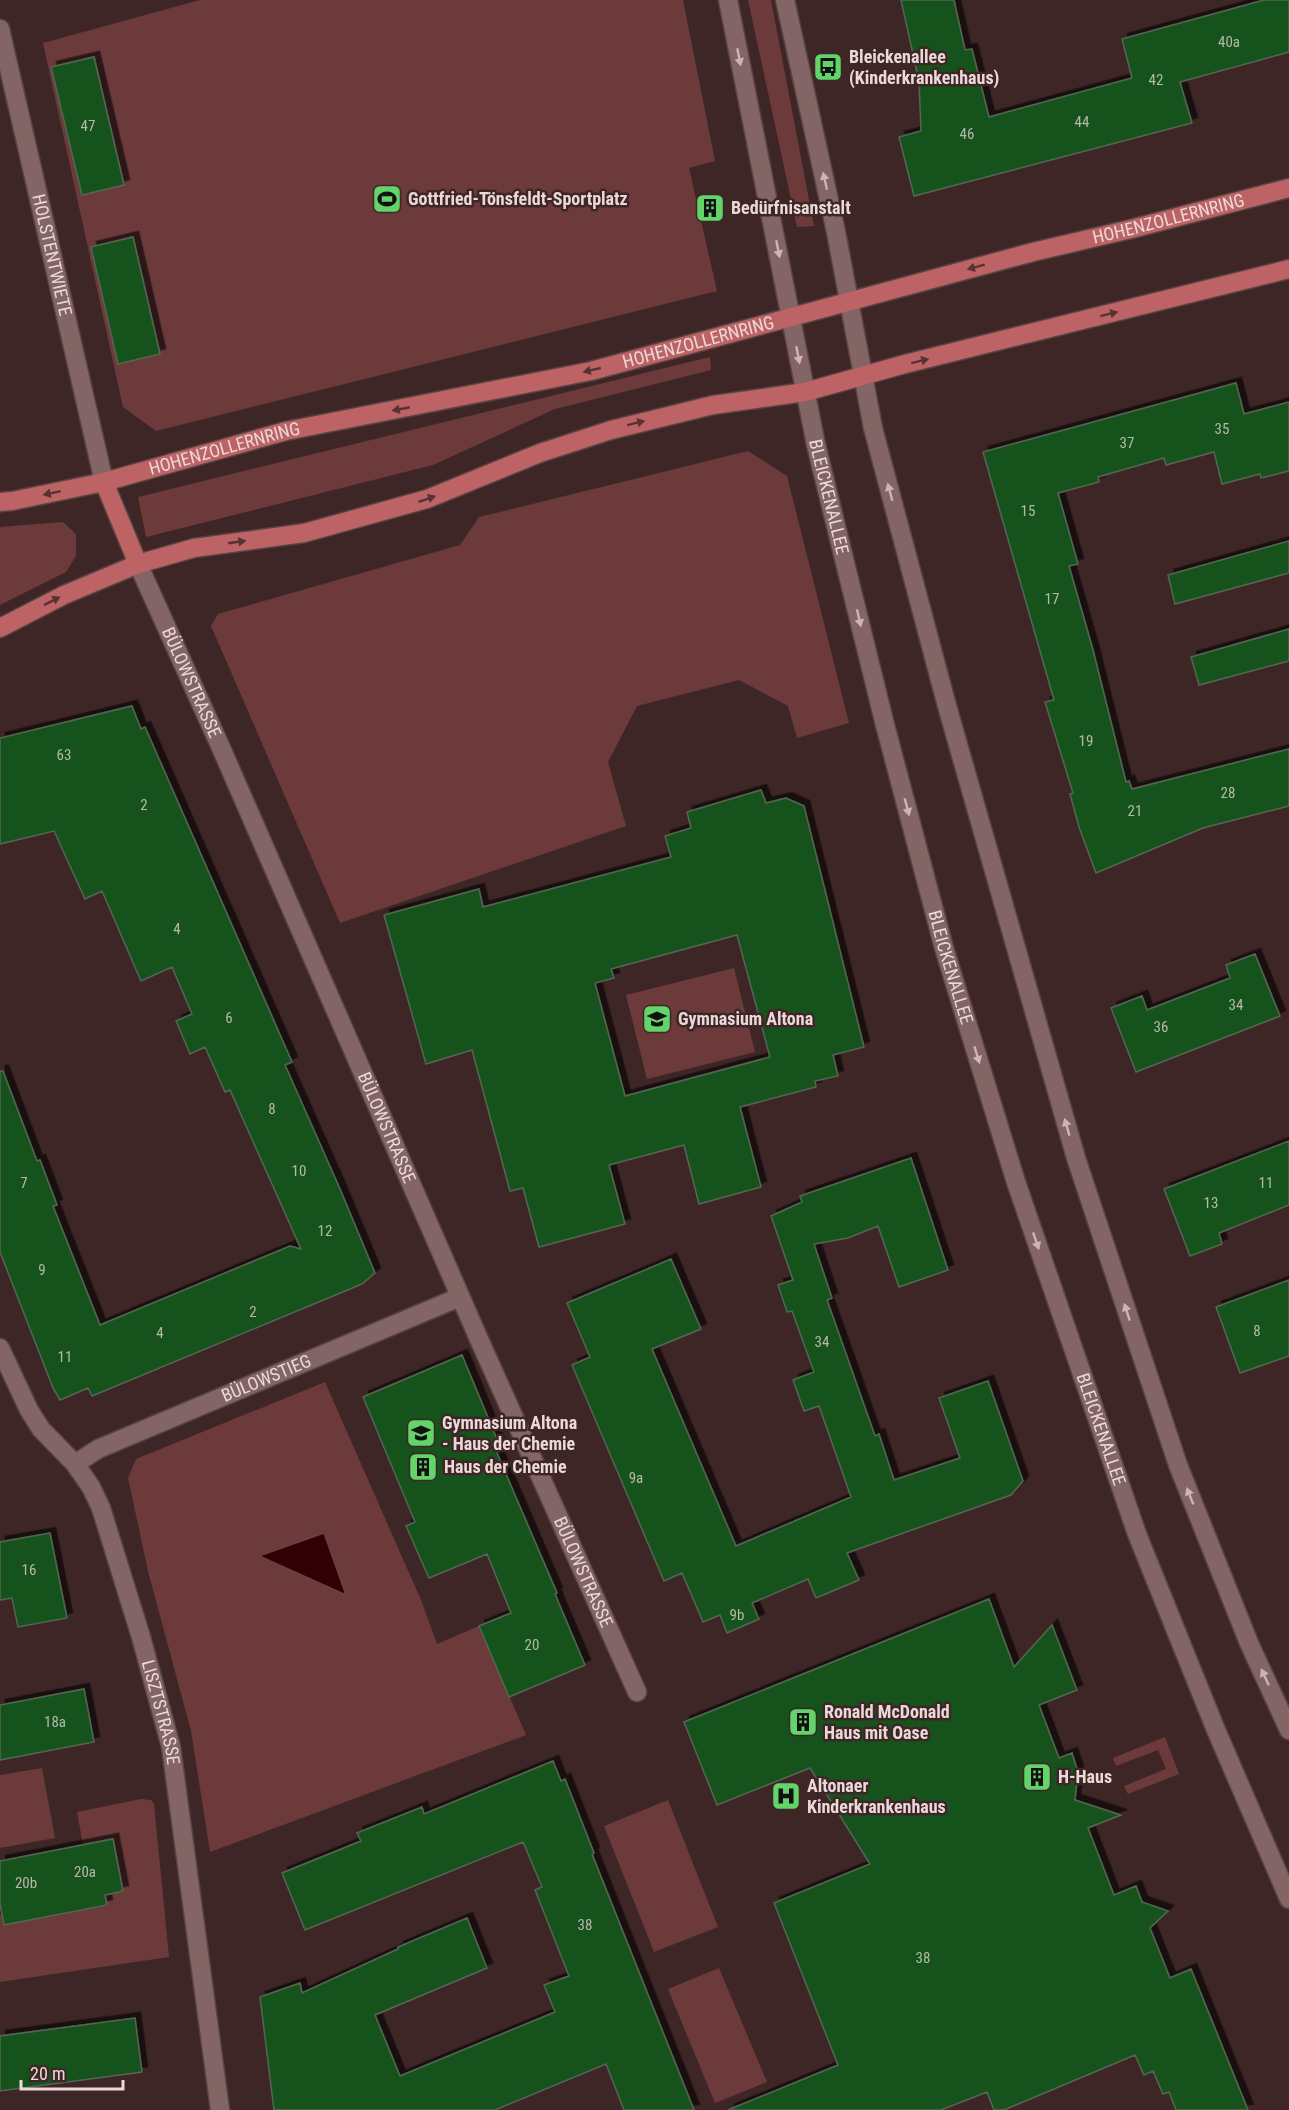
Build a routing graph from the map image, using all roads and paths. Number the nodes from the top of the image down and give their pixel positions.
1 (728, 0) edge
2 (785, 0) edge
3 (0, 29) edge
4 (1289, 188) edge
5 (1289, 269) edge
6 (849, 300) junction
7 (791, 318) junction
8 (864, 377) junction
9 (805, 392) junction
10 (104, 482) junction
11 (0, 502) edge
12 (138, 564) junction
13 (0, 628) edge
14 (460, 1297) junction
15 (0, 1348) edge
16 (75, 1464) junction
17 (637, 1692) dead end
18 (1289, 1730) edge
19 (1289, 1899) edge
20 (220, 2110) edge

1 -> 7 street, BLEICKENALLEE
6 -> 2 street
3 - 10 street, HOLSTENTWIETE
4 -> 6 main road, HOHENZOLLERNRING
8 -> 5 main road
6 - 7 main road, HOHENZOLLERNRING
6 - 8 street
7 -> 9 street, BLEICKENALLEE
7 -> 10 main road, HOHENZOLLERNRING
8 - 9 main road
18 -> 8 street
12 -> 9 main road
9 -> 19 street, BLEICKENALLEE
10 -> 11 main road, HOHENZOLLERNRING
10 - 12 main road
13 -> 12 main road
12 - 14 street, BÜLOWSTRASSE
14 - 16 street, BÜLOWSTIEG
14 - 17 street, BÜLOWSTRASSE
15 - 16 street, LISZTSTRASSE
16 - 20 street, LISZTSTRASSE

